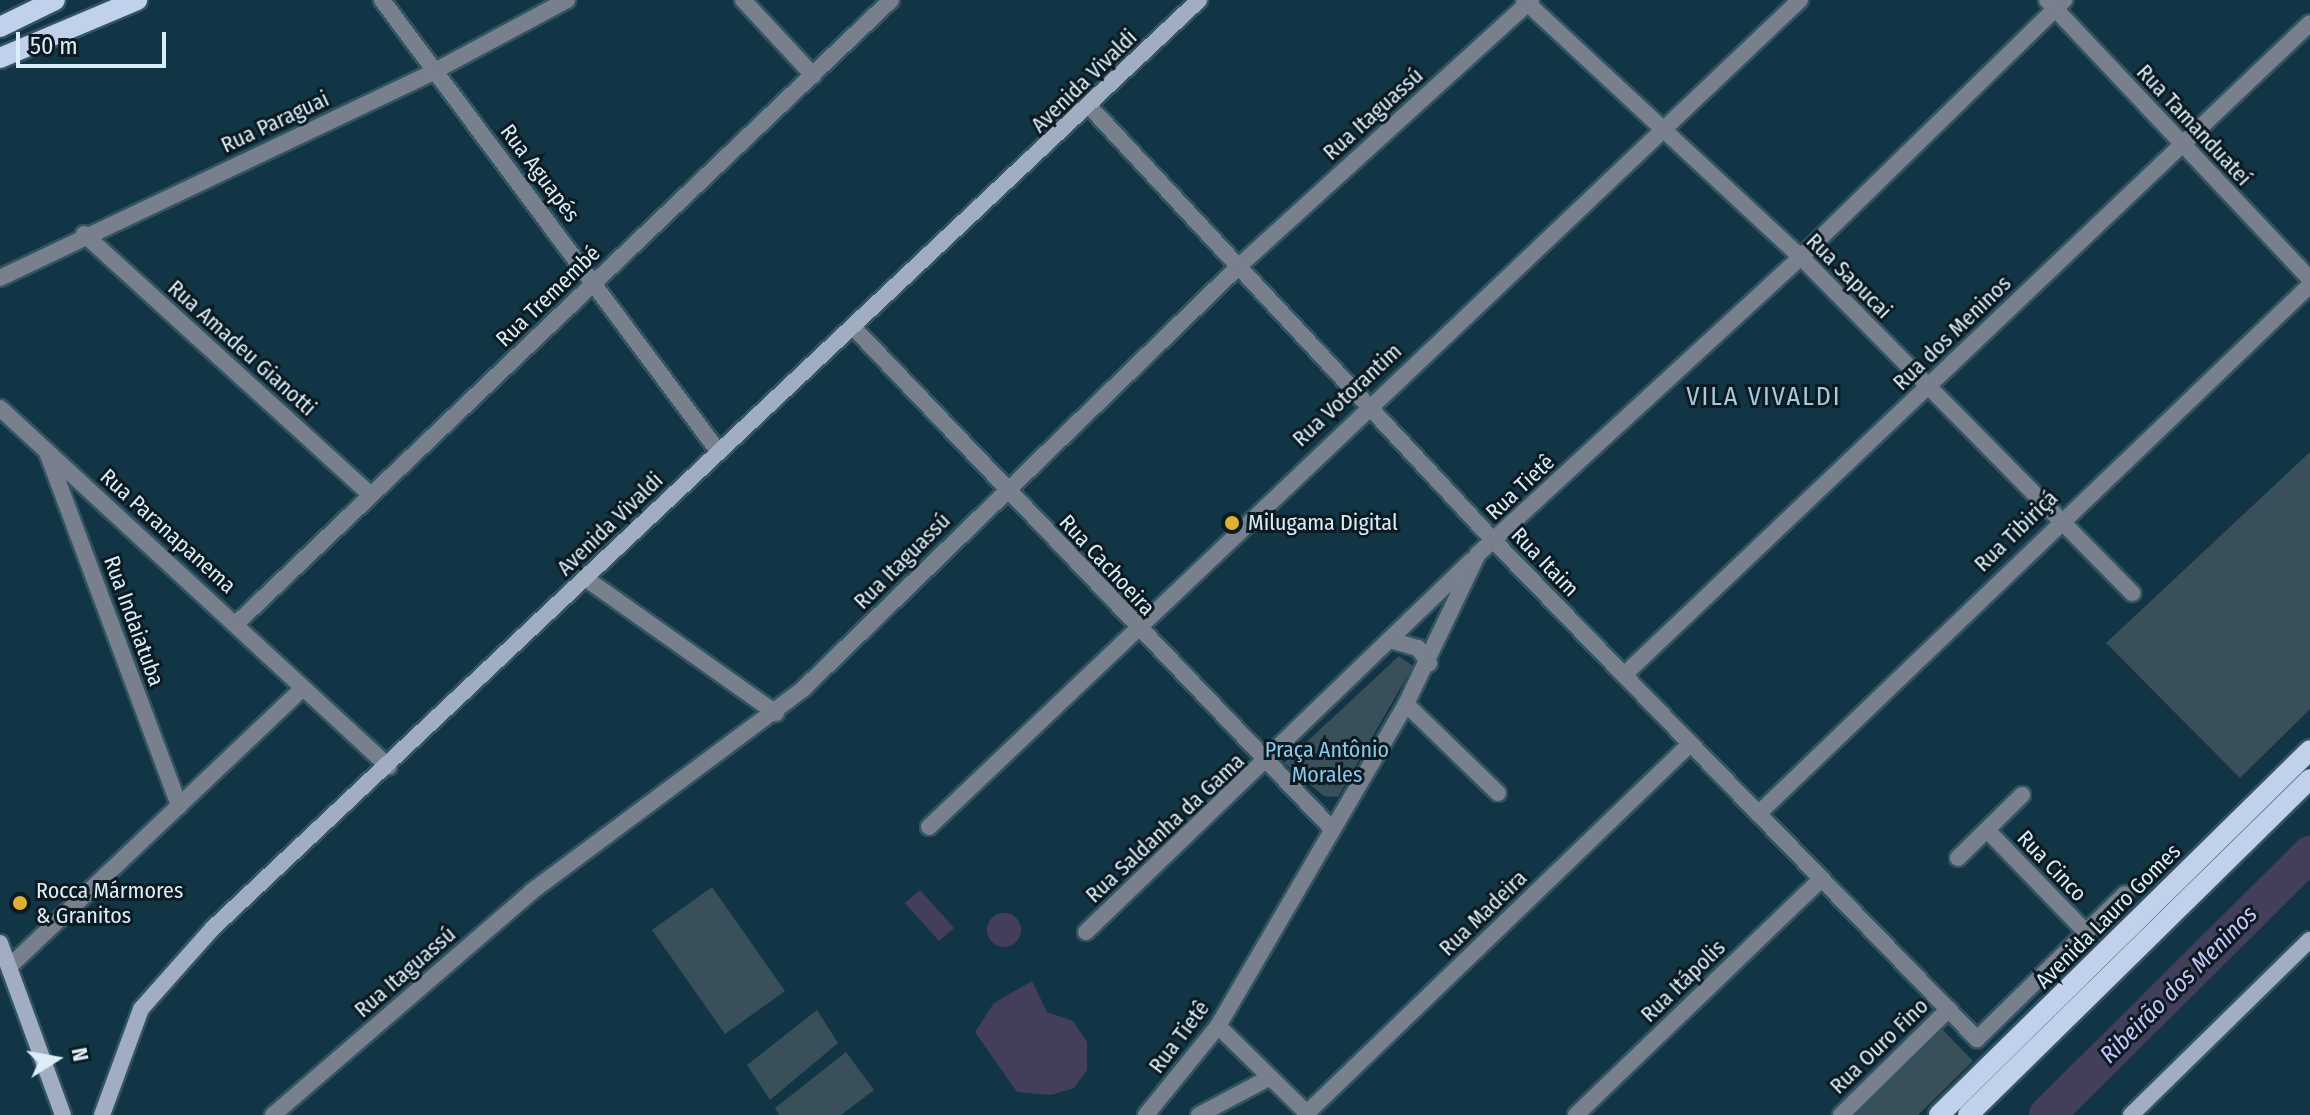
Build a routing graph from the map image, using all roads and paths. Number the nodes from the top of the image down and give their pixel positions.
1 (55, 0) edge
2 (137, 0) edge
3 (382, 0) edge
4 (567, 0) edge
5 (743, 0) edge
6 (891, 0) edge
7 (1199, 0) edge
8 (1800, 0) edge
9 (1528, 1) edge
10 (2055, 3) edge
11 (2310, 23) edge
12 (0, 27) edge
13 (0, 58) edge
14 (435, 71) junction
15 (813, 75) junction
16 (1090, 107) junction
17 (1662, 130) junction
18 (2181, 144) junction
19 (84, 234) junction
20 (1801, 257) junction
21 (1238, 267) junction
22 (0, 278) edge
23 (594, 282) junction
24 (2310, 282) edge
25 (853, 327) junction
26 (1928, 386) junction
27 (1369, 404) junction
28 (0, 408) edge
29 (47, 451) junction
30 (718, 451) junction
31 (1006, 489) junction
32 (371, 495) junction
33 (2060, 518) junction
34 (1494, 541) junction
35 (1478, 554) junction
36 (585, 578) junction
37 (2132, 593) dead end
38 (237, 623) junction
39 (1135, 627) junction
40 (1393, 641) junction
41 (1429, 663) junction
42 (1624, 675) junction
43 (303, 688) junction
44 (1406, 704) junction
45 (776, 713) junction
46 (1689, 745) junction
47 (2310, 750) edge
48 (1267, 764) junction
49 (389, 767) junction
50 (2310, 779) edge
51 (1498, 793) dead end
52 (2022, 795) dead end
53 (179, 806) junction
54 (1758, 814) junction
55 (929, 827) dead end
56 (1332, 829) junction
57 (1987, 830) junction
58 (1958, 858) dead end
59 (1821, 879) junction
60 (2125, 894) dead end
61 (1086, 932) dead end
62 (2086, 932) junction
63 (2310, 940) edge
64 (0, 943) edge
65 (9, 967) junction
66 (1949, 1009) junction
67 (1218, 1026) junction
68 (1269, 1078) junction
69 (1308, 1114) edge
70 (63, 1115) edge
71 (102, 1115) edge
72 (273, 1115) edge
73 (1146, 1115) edge
74 (1199, 1115) edge
75 (1576, 1115) edge
76 (1841, 1115) edge
77 (1939, 1115) edge
78 (1968, 1115) edge
79 (2131, 1115) edge

1 - 12 main road
2 - 13 main road
3 - 14 street, Rua Aguapés
4 - 14 street, Rua Paraguai
5 - 15 street
6 - 15 street, Rua Tremembé
7 - 16 street, Avenida Vivaldi
8 - 17 street, Rua Votorantim
9 - 17 street, Rua Sapucai
9 - 21 street, Rua Itaguassú
10 - 18 street, Rua Tamanduateí
10 - 20 street, Rua Tietê
11 - 18 street, Rua dos Meninos
14 - 19 street, Rua Paraguai
14 - 23 street, Rua Aguapés
15 - 23 street, Rua Tremembé
16 - 21 street, Rua Itaim
16 - 25 street, Avenida Vivaldi
17 - 20 street, Rua Sapucai
17 - 27 street, Rua Votorantim
18 - 24 street, Rua Tamanduateí
18 - 26 street, Rua dos Meninos
19 - 22 street, Rua Paraguai
19 - 32 street, Rua Amadeu Gianotti
20 - 26 street, Rua Sapucai
20 - 34 street, Rua Tietê
21 - 27 street, Rua Itaim
21 - 31 street, Rua Itaguassú
23 - 30 street, Rua Aguapés
23 - 32 street, Rua Tremembé
24 - 33 street, Rua Tibiriçá
25 - 30 street, Avenida Vivaldi
25 - 31 street, Rua Cachoeira
26 - 33 street, Rua Sapucai
26 - 42 street, Rua dos Meninos
27 - 34 street, Rua Itaim
27 - 39 street, Rua Votorantim
28 - 29 street, Rua Paranapanema
29 - 38 street, Rua Paranapanema
29 - 53 street, Rua Indaiatuba
30 - 36 street, Avenida Vivaldi
31 - 39 street, Rua Cachoeira
31 - 45 street, Rua Itaguassú
32 - 38 street, Rua Tremembé
33 - 37 street, Rua Sapucai
33 - 54 street, Rua Tibiriçá
34 - 35 street, Rua Tietê
34 - 42 street, Rua Itaim
35 - 40 street, Rua Saldanha da Gama
35 - 41 street, Rua Tietê
36 - 45 street
36 - 49 street, Avenida Vivaldi
38 - 43 street, Rua Paranapanema
39 - 48 street, Rua Cachoeira
39 - 55 street, Rua Votorantim
40 - 41 street
40 - 48 street, Rua Saldanha da Gama
41 - 44 street, Rua Tietê
42 - 46 street, Rua Itaim
43 - 49 street, Rua Paranapanema
43 - 53 street
44 - 51 street
44 - 56 street, Rua Tietê
45 - 72 street, Rua Itaguassú
46 - 54 street, Rua Itaim
46 - 69 street, Rua Madeira
47 - 77 main road, Avenida Lauro Gomes
48 - 56 street, Rua Cachoeira
48 - 61 street, Rua Saldanha da Gama
49 - 71 street, Avenida Vivaldi
50 - 78 main road, Avenida Lauro Gomes
52 - 57 street
53 - 65 street
54 - 59 street, Rua Itaim
56 - 67 street, Rua Tietê
57 - 58 street
57 - 62 street, Rua Cinco
59 - 66 street, Rua Itaim
59 - 75 street, Rua Itápolis
60 - 62 street
62 - 66 street, Rua Itaim
63 - 79 street
64 - 65 street
65 - 70 street
66 - 76 street, Rua Ouro Fino
67 - 68 street
67 - 73 street, Rua Tietê
68 - 69 street
68 - 74 street

